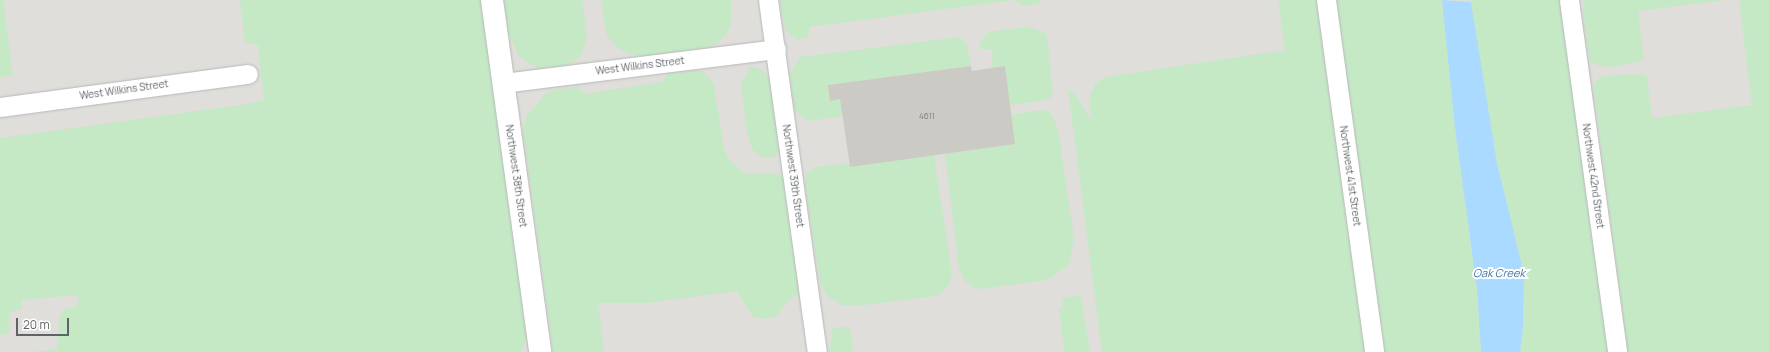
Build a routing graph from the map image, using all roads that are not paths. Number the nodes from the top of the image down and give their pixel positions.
1 (492, 0) edge
2 (768, 0) edge
3 (1326, 0) edge
4 (1569, 0) edge
5 (776, 49) junction
6 (248, 74) dead end
7 (503, 83) junction
8 (0, 107) edge
9 (540, 352) edge
10 (817, 352) edge
11 (1374, 352) edge
12 (1618, 352) edge

1 - 7 main road, Northwest 38th Street
2 - 5 street, Northwest 39th Street
3 - 11 street, Northwest 41st Street
4 - 12 street, Northwest 42nd Street
5 - 7 street, West Wilkins Street
5 - 10 street, Northwest 39th Street
6 - 8 street, West Wilkins Street
7 - 9 main road, Northwest 38th Street

